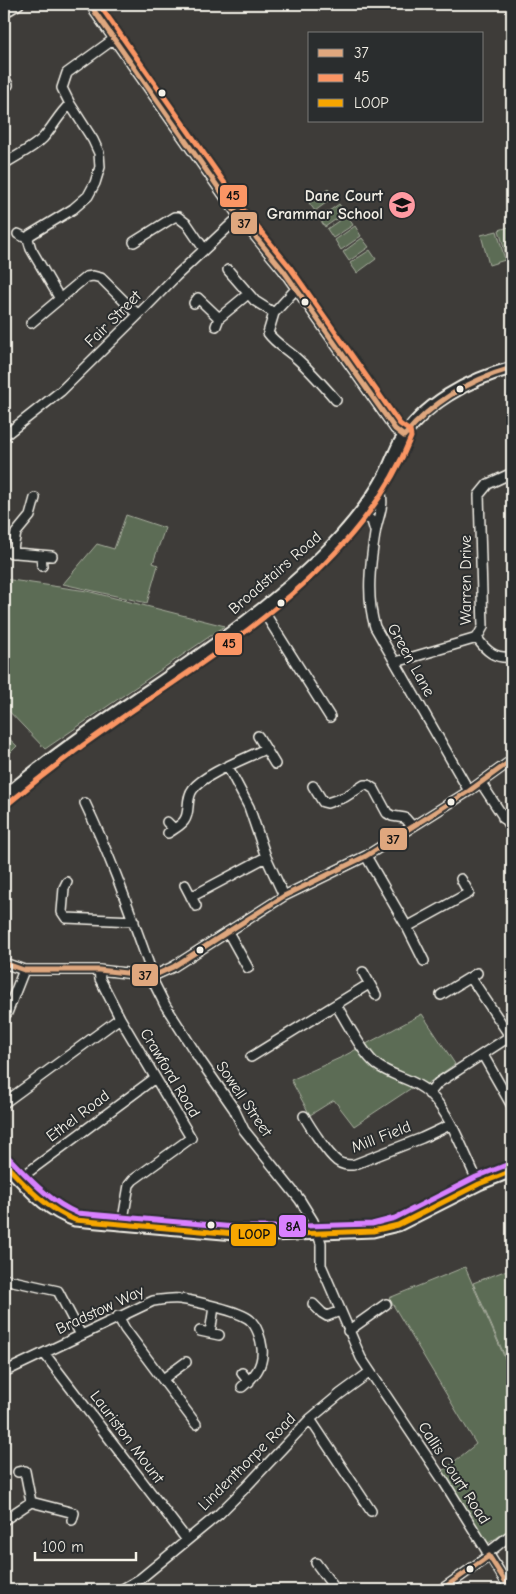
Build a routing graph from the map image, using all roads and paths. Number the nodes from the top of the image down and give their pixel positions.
1 (19, 4) edge
2 (91, 4) edge
3 (4, 13) edge
4 (114, 39) junction
5 (70, 104) junction
6 (4, 164) edge
7 (238, 217) junction
8 (18, 234) dead end
9 (28, 239) junction
10 (134, 242) dead end
11 (204, 249) junction
12 (228, 270) dead end
13 (296, 289) junction
14 (248, 294) junction
15 (60, 299) junction
16 (194, 303) dead end
17 (274, 313) junction
18 (138, 315) junction
19 (31, 323) dead end
20 (512, 368) edge
21 (336, 400) dead end
22 (4, 436) edge
23 (404, 436) junction
24 (512, 473) edge
25 (379, 484) junction
26 (35, 498) dead end
27 (360, 512) junction
28 (382, 513) junction
29 (372, 521) junction
30 (375, 532) junction
31 (8, 552) edge
32 (41, 555) junction
33 (52, 556) dead end
34 (42, 566) dead end
35 (262, 609) junction
36 (477, 638) junction
37 (512, 657) edge
38 (396, 662) junction
39 (329, 717) dead end
40 (258, 736) dead end
41 (265, 749) junction
42 (512, 760) edge
43 (275, 764) dead end
44 (228, 767) junction
45 (481, 783) junction
46 (313, 786) dead end
47 (469, 791) junction
48 (4, 796) edge
49 (86, 803) dead end
50 (512, 813) edge
51 (503, 818) junction
52 (167, 822) dead end
53 (412, 826) junction
54 (512, 830) edge
55 (366, 856) junction
56 (266, 858) junction
57 (461, 879) dead end
58 (67, 882) dead end
59 (185, 885) dead end
60 (284, 896) junction
61 (191, 897) junction
62 (196, 906) dead end
63 (134, 921) junction
64 (407, 927) junction
65 (228, 932) junction
66 (424, 956) dead end
67 (4, 963) edge
68 (243, 964) dead end
69 (24, 970) junction
70 (99, 970) junction
71 (363, 972) dead end
72 (154, 976) junction
73 (370, 984) junction
74 (376, 995) dead end
75 (441, 995) dead end
76 (336, 1005) junction
77 (4, 1016) edge
78 (120, 1018) junction
79 (511, 1035) edge
80 (483, 1055) junction
81 (256, 1056) dead end
82 (155, 1078) junction
83 (429, 1094) junction
84 (4, 1103) edge
85 (512, 1106) edge
86 (305, 1122) dead end
87 (450, 1124) junction
88 (4, 1163) edge
89 (512, 1171) edge
90 (19, 1179) junction
91 (479, 1184) junction
92 (122, 1225) junction
93 (317, 1234) junction
94 (4, 1279) edge
95 (386, 1304) dead end
96 (316, 1305) dead end
97 (214, 1307) junction
98 (340, 1311) junction
99 (118, 1316) junction
100 (348, 1331) junction
101 (210, 1333) dead end
102 (81, 1335) junction
103 (44, 1353) junction
104 (186, 1362) dead end
105 (4, 1372) edge
106 (370, 1372) junction
107 (242, 1373) dead end
108 (163, 1379) junction
109 (310, 1419) junction
110 (197, 1424) dead end
111 (18, 1472) dead end
112 (31, 1502) junction
113 (371, 1511) dead end
114 (4, 1520) edge
115 (72, 1520) dead end
116 (512, 1534) edge
117 (187, 1540) junction
118 (488, 1554) junction
119 (317, 1563) dead end
120 (510, 1585) edge
121 (121, 1590) edge
122 (336, 1590) edge
123 (441, 1590) edge

1 - 3 street
2 - 4 street
4 - 5 street
4 - 7 street
5 - 6 street
5 - 9 street
7 - 11 street, Fair Street
7 - 13 street
8 - 9 street
9 - 15 street
10 - 11 street
11 - 18 street, Fair Street
12 - 14 street
13 - 17 street
13 - 23 street
14 - 16 street
14 - 17 street
15 - 18 street
15 - 19 street
17 - 21 street
18 - 22 street, Fair Street
20 - 23 main road, Broadstairs Road
23 - 25 main road, Broadstairs Road
24 - 36 street, Warren Drive
25 - 27 main road, Broadstairs Road
25 - 28 street, Green Lane
26 - 31 street
27 - 29 street
27 - 35 main road, Broadstairs Road
28 - 29 street
28 - 30 street, Green Lane
29 - 30 street, Green Lane
30 - 38 street, Green Lane
31 - 32 street
32 - 33 street
32 - 34 street
35 - 39 street
35 - 48 main road, Broadstairs Road
36 - 37 street
36 - 38 street, Warren Drive
38 - 47 street, Green Lane
40 - 41 street
41 - 43 street
41 - 44 street
42 - 45 street
44 - 52 street
44 - 56 street
45 - 47 street
45 - 51 street
46 - 53 street
47 - 53 street
49 - 63 street, Sowell Street
50 - 51 street
51 - 54 street
53 - 55 street
55 - 60 street
55 - 64 street
56 - 60 street
56 - 61 street
57 - 64 street
58 - 63 street
59 - 61 street
60 - 65 street
61 - 62 street
63 - 72 street, Sowell Street
64 - 66 street
65 - 68 street
65 - 72 street
67 - 69 street
69 - 70 street
69 - 77 street
70 - 72 street
70 - 78 street, Crawford Road
71 - 73 street
72 - 93 street, Sowell Street
73 - 74 street
73 - 76 street
75 - 79 street
76 - 81 street
76 - 83 street
78 - 82 street, Crawford Road
78 - 84 street
79 - 80 street
80 - 83 street
80 - 85 street
82 - 90 street, Ethel Road
82 - 92 street, Crawford Road
83 - 87 street
86 - 87 street, Mill Field
87 - 91 street
88 - 90 main road
89 - 91 main road
90 - 92 main road
91 - 93 main road
92 - 93 main road
93 - 98 street, Sowell Street
94 - 102 street
95 - 100 street
96 - 98 street
97 - 99 street, Bradstow Way
97 - 101 street
97 - 107 street, Bradstow Way
98 - 100 street, Callis Court Road
99 - 102 street, Bradstow Way
99 - 108 street
100 - 106 street, Callis Court Road
102 - 103 street, Bradstow Way
103 - 105 street, Bradstow Way
103 - 117 street, Lauriston Mount
104 - 108 street
106 - 109 street, Lindenthorpe Road
106 - 118 street, Callis Court Road
108 - 110 street
109 - 113 street
109 - 117 street, Lindenthorpe Road
111 - 112 street
112 - 114 street
112 - 115 street
116 - 118 street
117 - 121 street, Lindenthorpe Road
118 - 120 street, Callis Court Road
118 - 123 street
119 - 122 street

